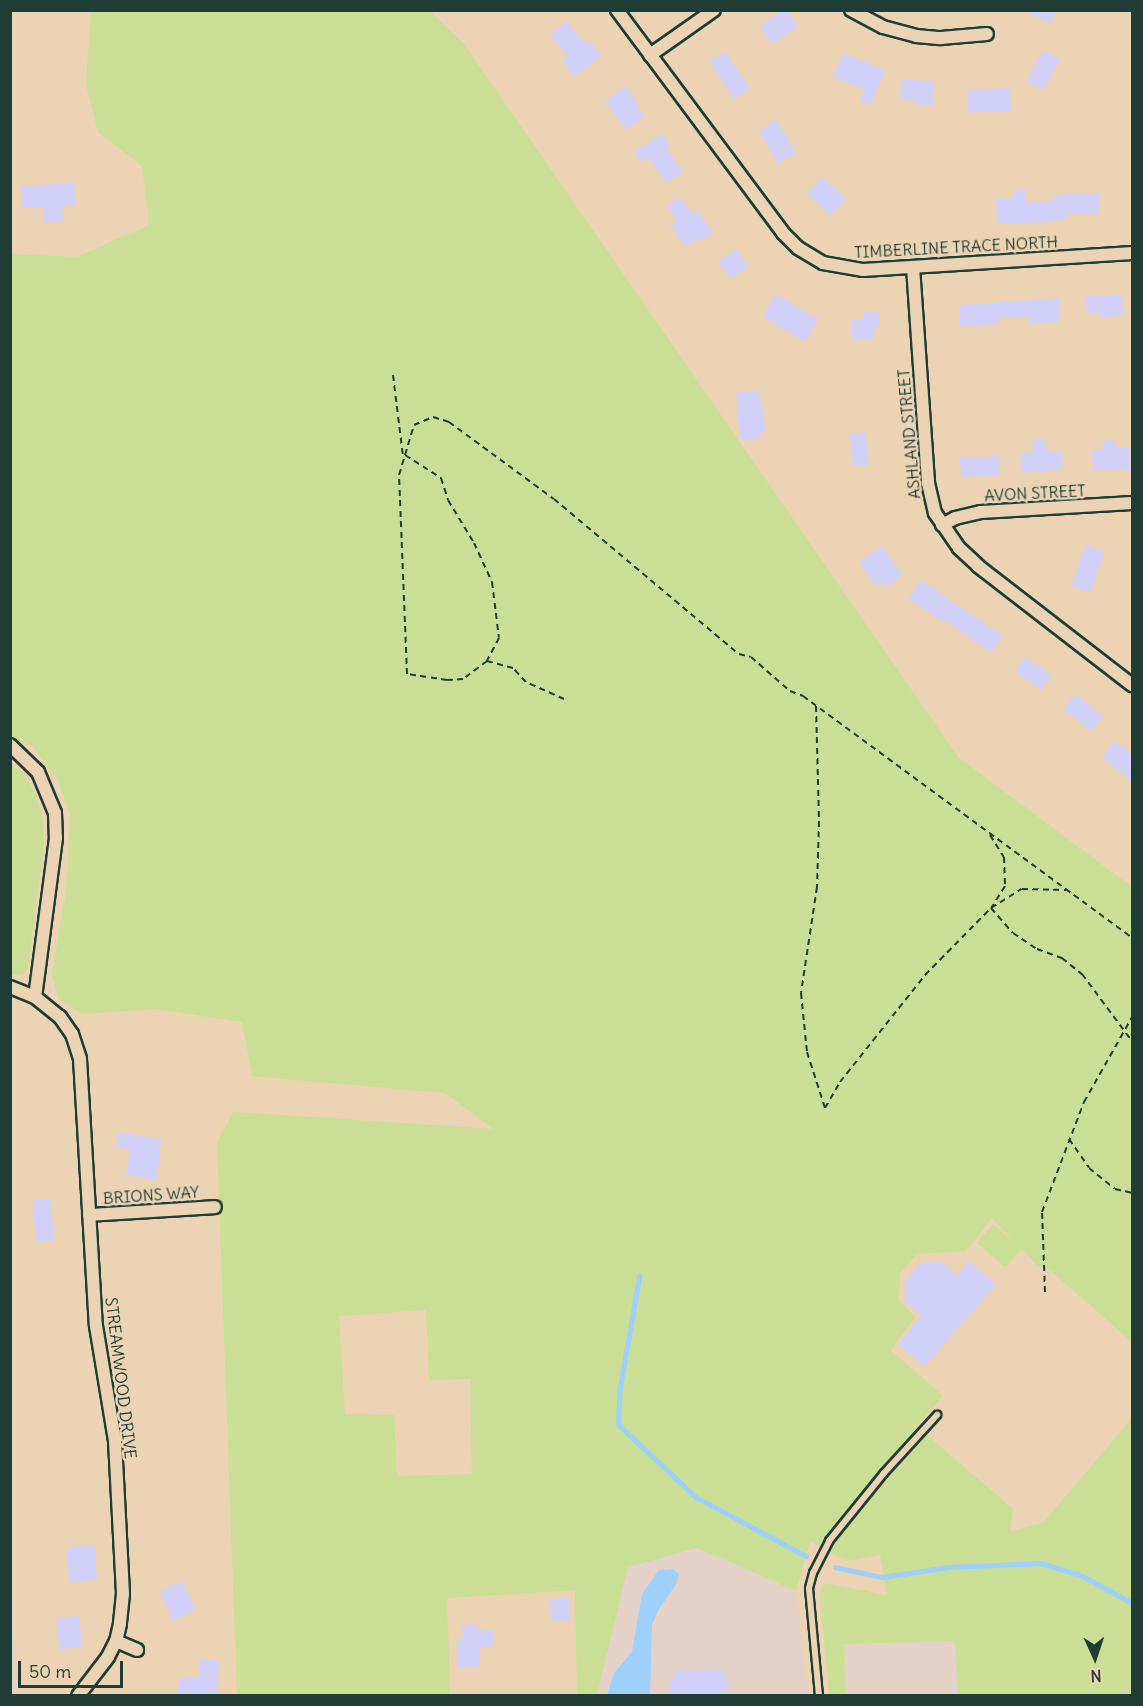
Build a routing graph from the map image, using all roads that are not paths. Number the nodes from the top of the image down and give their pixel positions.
1 (617, 10) edge
2 (714, 10) edge
3 (851, 10) edge
4 (987, 34) dead end
5 (650, 55) junction
6 (1132, 253) edge
7 (914, 267) junction
8 (1132, 503) edge
9 (942, 525) junction
10 (1132, 685) edge
11 (10, 745) edge
12 (10, 987) edge
13 (35, 997) junction
14 (215, 1207) dead end
15 (89, 1215) junction
16 (937, 1415) dead end
17 (116, 1641) junction
18 (137, 1650) dead end
19 (78, 1695) edge
20 (819, 1695) edge

1 - 5 street, TIMBERLINE TRACE NORTH
2 - 5 street
3 - 4 street
5 - 7 street, TIMBERLINE TRACE NORTH
6 - 7 street, TIMBERLINE TRACE NORTH
7 - 9 street, ASHLAND STREET
8 - 9 street, AVON STREET
9 - 10 street, ASHLAND STREET
11 - 13 street
12 - 13 street, STREAMWOOD DRIVE
13 - 15 street, STREAMWOOD DRIVE
14 - 15 street, BRIONS WAY
15 - 17 street, STREAMWOOD DRIVE
16 - 20 lane
17 - 18 street
17 - 19 street, STREAMWOOD DRIVE

